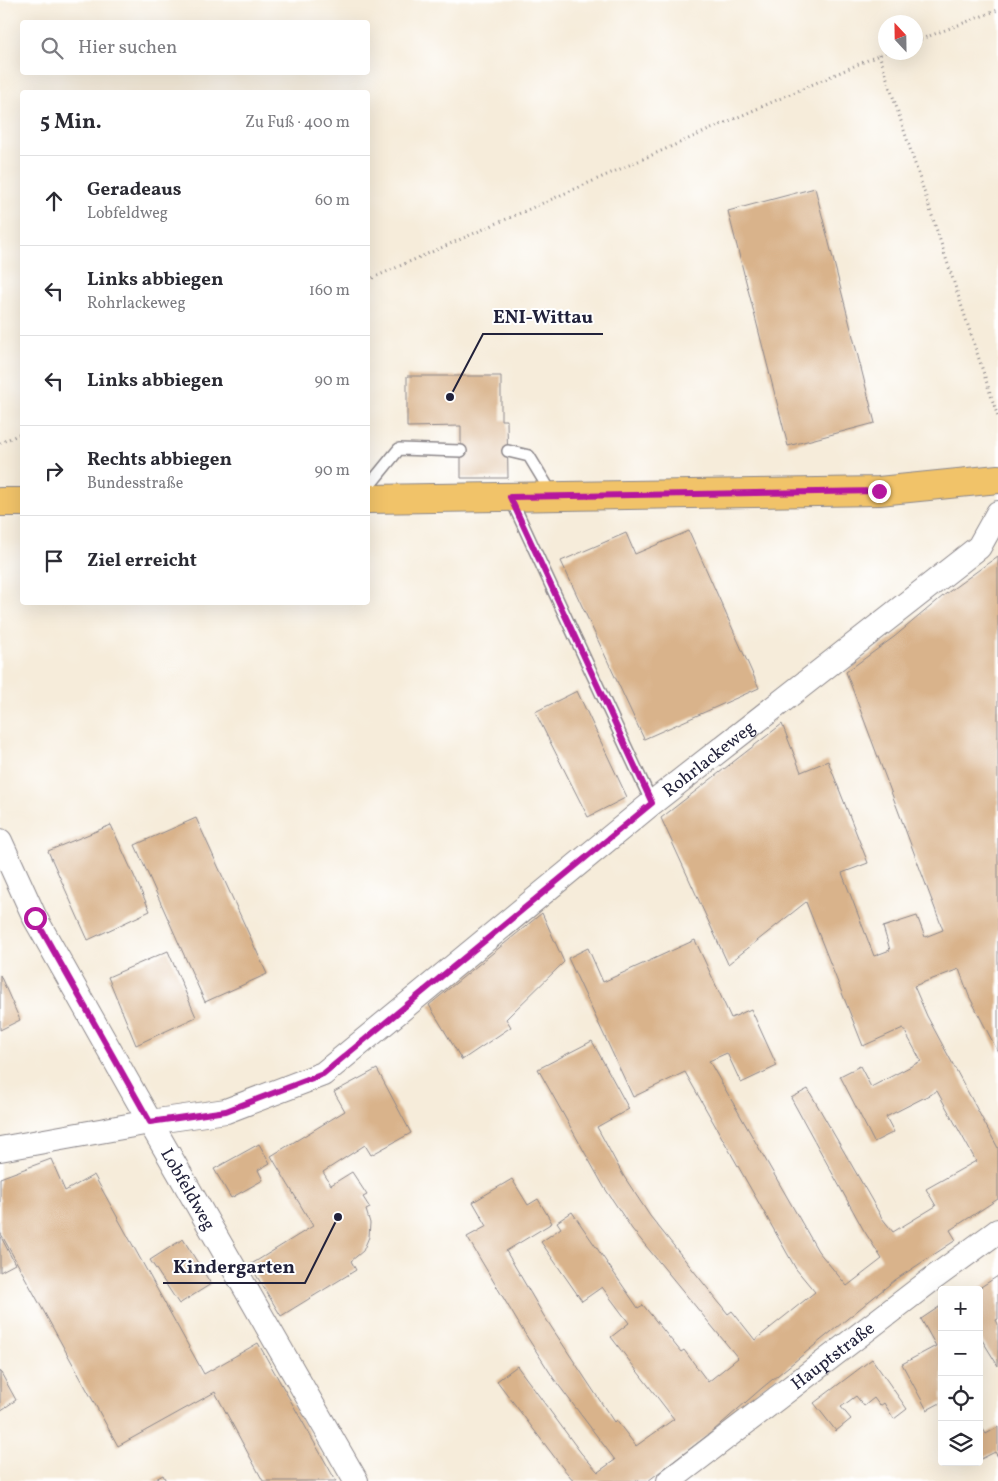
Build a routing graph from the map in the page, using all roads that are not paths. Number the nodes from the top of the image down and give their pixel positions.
1 (461, 450) dead end
2 (508, 451) dead end
3 (998, 479) edge
4 (370, 485) edge
5 (553, 496) junction
6 (510, 497) junction
7 (370, 498) edge
8 (0, 502) edge
9 (20, 502) edge
10 (998, 513) edge
11 (652, 803) junction
12 (0, 840) edge
13 (150, 1122) junction
14 (0, 1149) edge
15 (998, 1231) edge
16 (356, 1481) edge
17 (669, 1481) edge

1 - 4 lane
2 - 5 lane
3 - 5 main road
5 - 6 main road
6 - 7 main road
6 - 11 lane
8 - 9 main road
10 - 11 street, Rohrlackeweg
11 - 13 street, Rohrlackeweg
12 - 13 street, Lobfeldweg
13 - 14 street, Rohrlackeweg
13 - 16 street, Lobfeldweg
15 - 17 street, Hauptstraße

